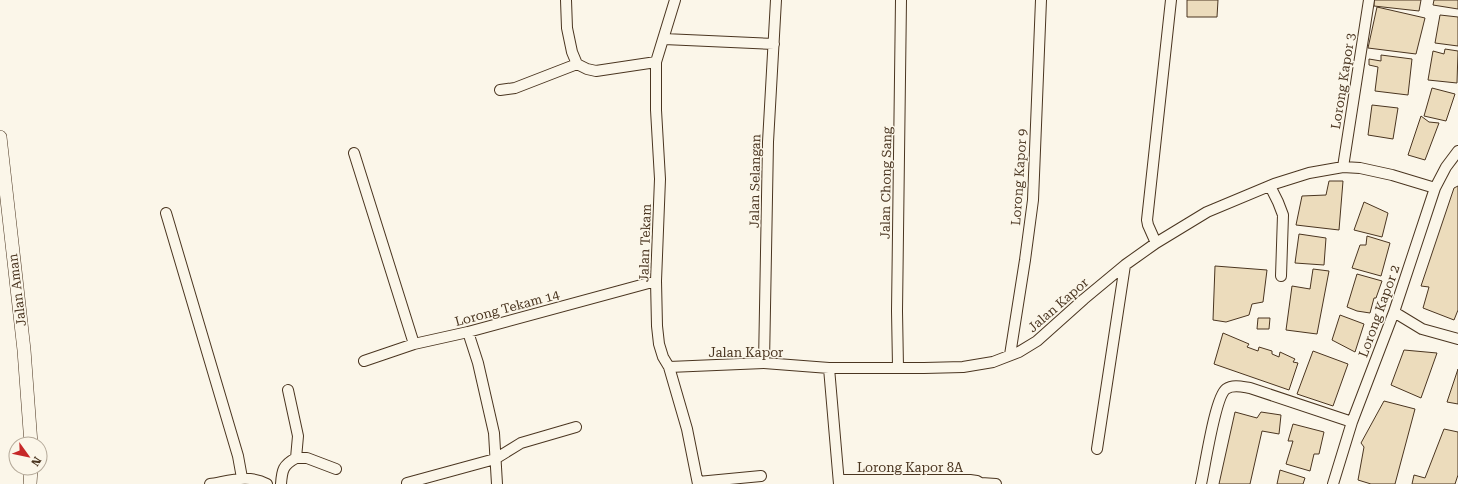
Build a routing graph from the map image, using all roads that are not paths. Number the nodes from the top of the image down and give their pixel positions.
1 (566, 0) edge
2 (674, 0) edge
3 (776, 0) edge
4 (901, 0) edge
5 (1041, 0) edge
6 (1171, 0) edge
7 (1369, 0) edge
8 (664, 39) junction
9 (774, 44) junction
10 (656, 62) junction
11 (577, 64) junction
12 (500, 90) dead end
13 (0, 137) edge
14 (1458, 151) edge
15 (354, 153) dead end
16 (1343, 167) junction
17 (1270, 186) junction
18 (1435, 188) junction
19 (166, 213) dead end
20 (1156, 243) junction
21 (1126, 265) junction
22 (1281, 276) dead end
23 (656, 281) junction
24 (1394, 312) junction
25 (468, 332) junction
26 (1458, 339) edge
27 (414, 344) junction
28 (1010, 355) junction
29 (364, 361) dead end
30 (764, 363) junction
31 (669, 367) junction
32 (898, 367) junction
33 (829, 368) junction
34 (288, 390) dead end
35 (1352, 422) junction
36 (576, 427) dead end
37 (30, 436) edge
38 (1097, 449) dead end
39 (296, 458) junction
40 (495, 459) junction
41 (336, 470) dead end
42 (761, 476) dead end
43 (242, 478) junction
44 (839, 482) edge
45 (407, 483) edge
46 (698, 483) edge
47 (210, 484) edge
48 (267, 484) edge
49 (281, 484) edge
50 (497, 484) edge
51 (981, 484) edge
52 (996, 484) edge
53 (1201, 484) edge
54 (1333, 484) edge

1 - 11 street
2 - 8 street, Jalan Tekam
3 - 9 street, Jalan Selangan
4 - 32 street, Jalan Chong Sang
5 - 28 street, Lorong Kapor 9
6 - 20 street
7 - 16 street, Lorong Kapor 3
8 - 9 street
8 - 10 street, Jalan Tekam
9 - 30 street, Jalan Selangan
10 - 11 street
10 - 23 street, Jalan Tekam
11 - 12 street
13 - 37 street, Jalan Aman
14 - 18 street, Lorong Kapor 2
15 - 27 street
16 - 17 street, Jalan Kapor
16 - 18 street, Jalan Kapor
17 - 20 street, Jalan Kapor
17 - 22 street
18 - 24 street, Lorong Kapor 2
19 - 43 street
20 - 21 street, Jalan Kapor
21 - 28 street, Jalan Kapor
21 - 38 street
23 - 25 street, Lorong Tekam 14
23 - 31 street, Jalan Tekam
24 - 26 street
24 - 35 street, Lorong Kapor 2
25 - 27 street, Lorong Tekam 14
25 - 40 street
27 - 29 street, Lorong Tekam 14
28 - 32 street, Jalan Kapor
30 - 31 street, Jalan Kapor
30 - 33 street, Jalan Kapor
31 - 46 street, Jalan Tekam
32 - 33 street, Jalan Kapor
33 - 44 street
34 - 39 street
35 - 53 street
35 - 54 street, Lorong Kapor 2
36 - 40 street
39 - 41 street
39 - 49 street
40 - 45 street
40 - 50 street
42 - 46 street
43 - 47 street
43 - 48 street
44 - 51 street, Lorong Kapor 8A
51 - 52 street, Lorong Kapor 8A

